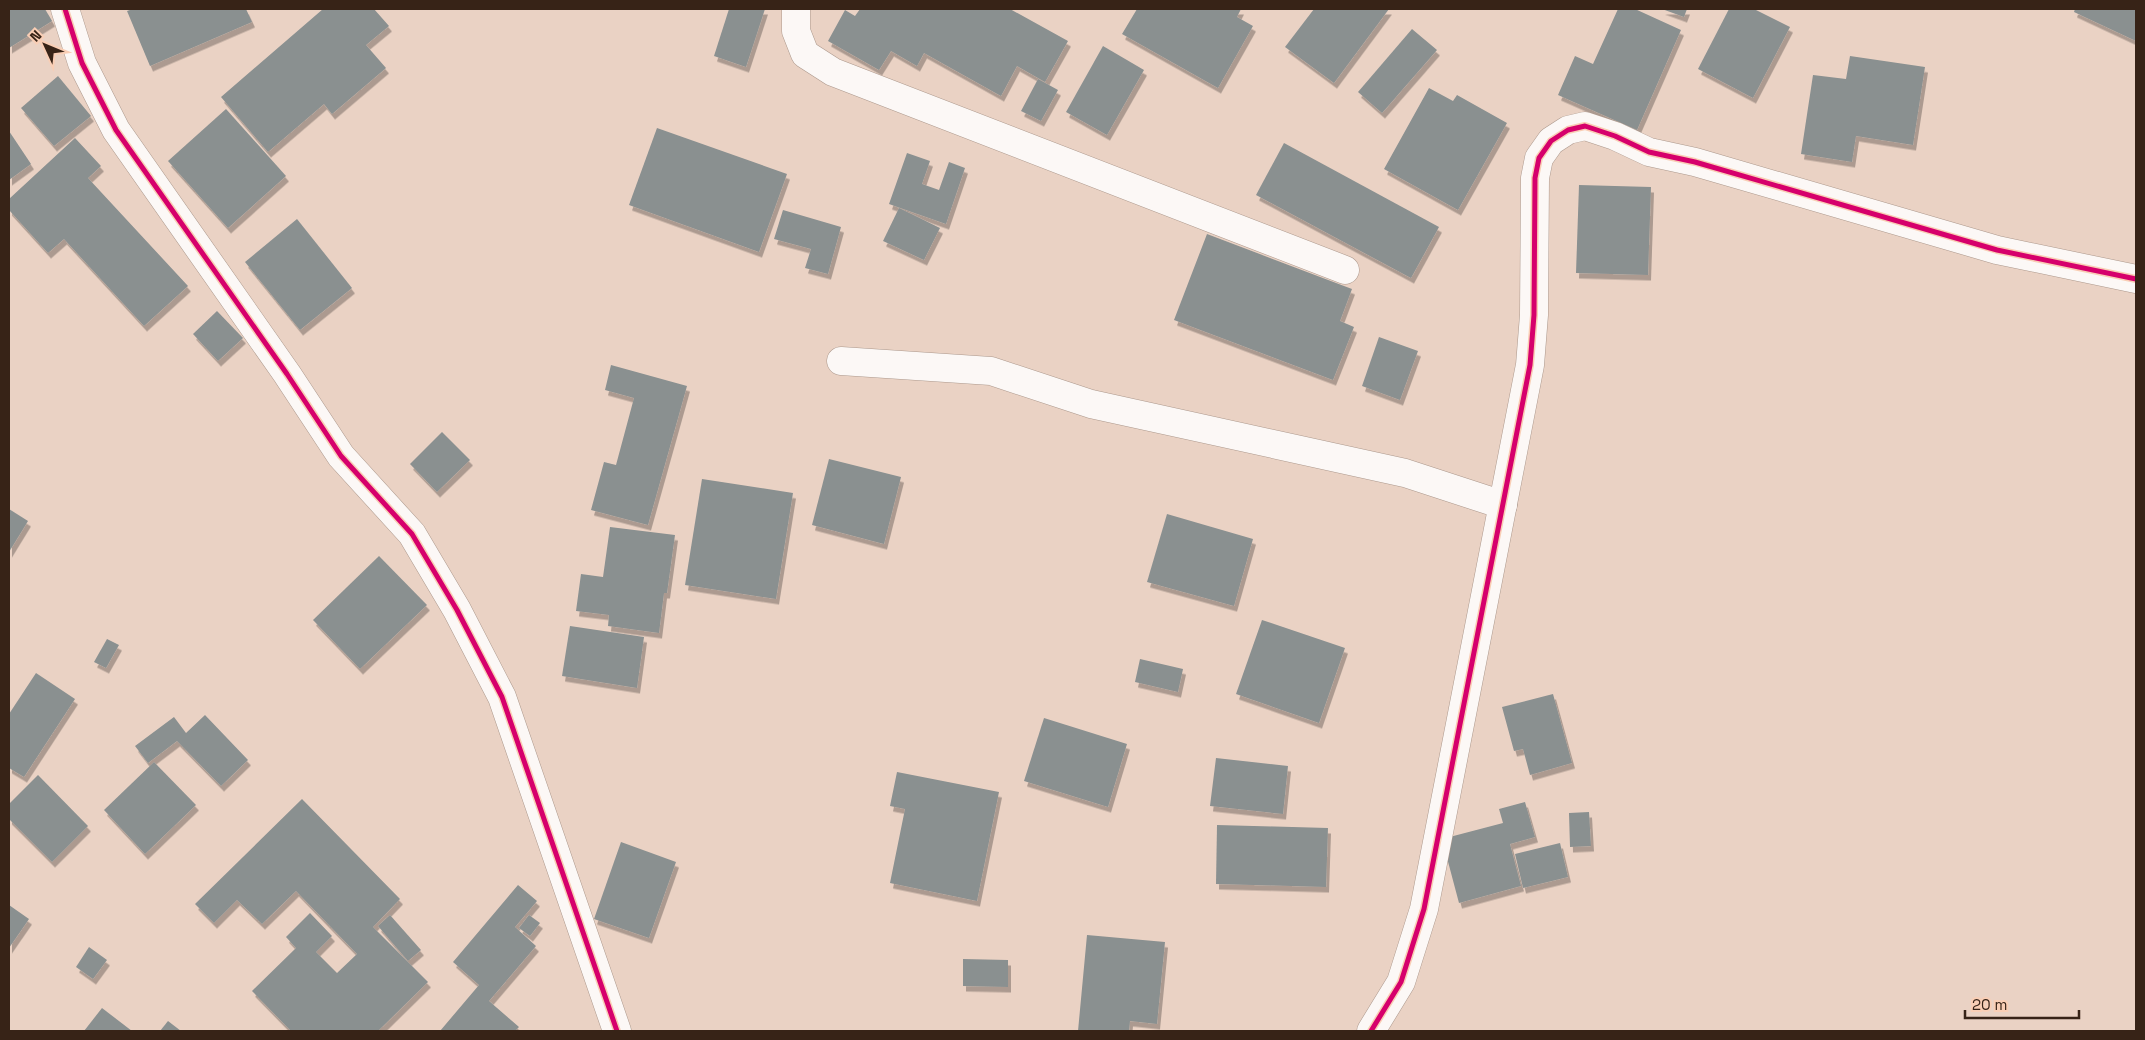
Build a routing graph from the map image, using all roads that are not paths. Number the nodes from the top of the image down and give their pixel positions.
1 (65, 9) edge
2 (796, 9) edge
3 (1345, 270) dead end
4 (2136, 279) edge
5 (841, 361) dead end
6 (1503, 505) junction
7 (617, 1031) edge
8 (1371, 1031) edge

1 - 7 street
2 - 3 street
4 - 6 street
5 - 6 street
6 - 8 street

